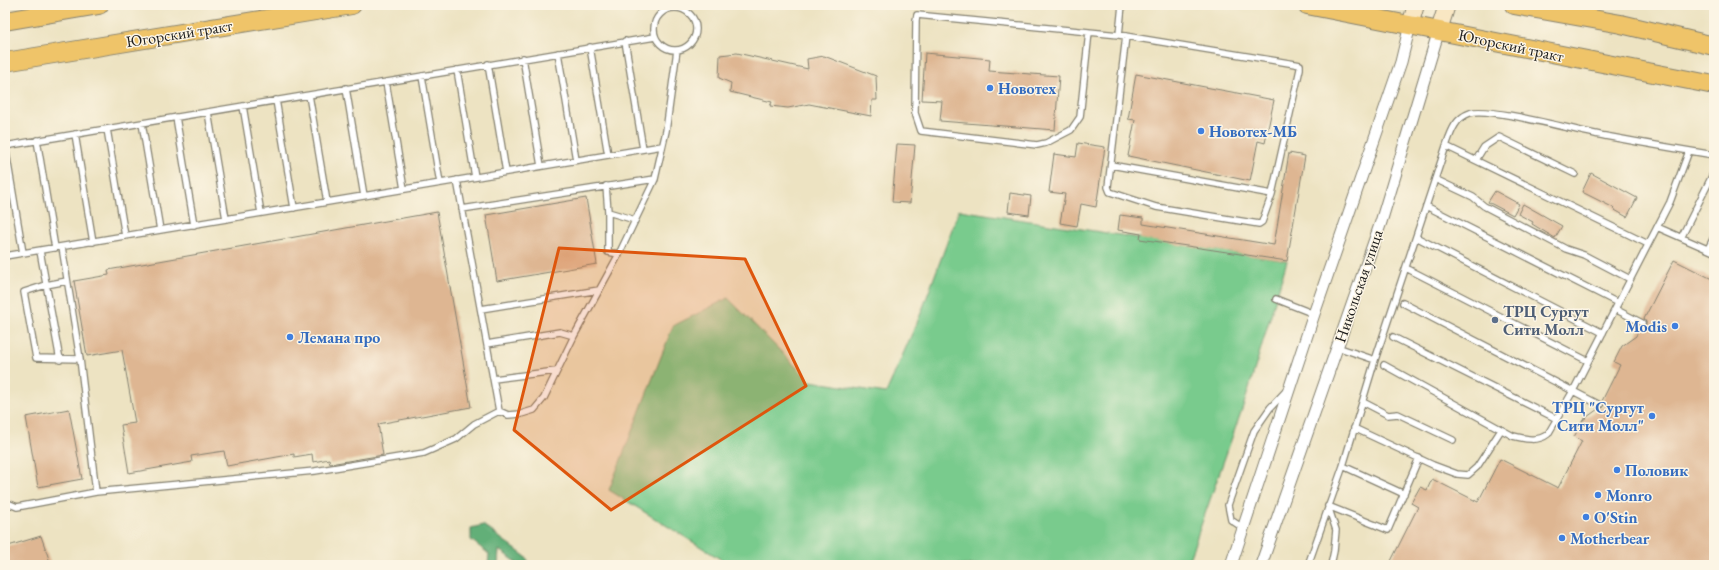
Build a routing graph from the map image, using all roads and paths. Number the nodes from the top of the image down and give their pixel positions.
1 (99, 5) edge
2 (352, 5) edge
3 (1122, 5) edge
4 (1307, 5) edge
5 (1416, 5) edge
6 (1447, 5) edge
7 (1514, 5) edge
8 (682, 7) edge
9 (5, 21) edge
10 (1410, 25) junction
11 (1439, 30) junction
12 (1089, 32) junction
13 (1119, 35) junction
14 (1126, 36) junction
15 (655, 37) junction
16 (625, 42) junction
17 (1714, 46) edge
18 (590, 47) junction
19 (677, 50) junction
20 (558, 53) junction
21 (523, 58) junction
22 (5, 62) edge
23 (488, 64) junction
24 (457, 70) junction
25 (422, 76) junction
26 (386, 82) junction
27 (1714, 85) edge
28 (346, 88) junction
29 (309, 95) junction
30 (276, 100) junction
31 (243, 106) junction
32 (208, 112) junction
33 (176, 117) junction
34 (142, 123) junction
35 (107, 129) junction
36 (74, 134) junction
37 (37, 140) junction
38 (662, 146) junction
39 (1446, 146) junction
40 (643, 149) junction
41 (1689, 151) junction
42 (608, 155) junction
43 (1714, 155) edge
44 (576, 160) junction
45 (1476, 160) junction
46 (1111, 165) junction
47 (541, 166) junction
48 (506, 172) junction
49 (1714, 172) edge
50 (1575, 174) dead end
51 (475, 177) junction
52 (655, 179) junction
53 (1435, 179) junction
54 (457, 180) junction
55 (440, 183) junction
56 (606, 186) junction
57 (404, 189) junction
58 (1272, 194) junction
59 (364, 196) junction
60 (327, 202) junction
61 (1426, 206) junction
62 (294, 208) junction
63 (462, 209) junction
64 (608, 212) junction
65 (261, 213) junction
66 (226, 219) junction
67 (635, 220) junction
68 (194, 225) junction
69 (1657, 227) junction
70 (160, 230) junction
71 (125, 236) junction
72 (1682, 236) junction
73 (1416, 237) junction
74 (1714, 237) edge
75 (93, 242) junction
76 (1648, 244) junction
77 (62, 247) junction
78 (55, 248) junction
79 (1708, 248) junction
80 (40, 251) junction
81 (1714, 252) edge
82 (23, 253) junction
83 (619, 254) junction
84 (5, 256) edge
85 (1406, 268) junction
86 (1630, 279) junction
87 (67, 281) junction
88 (46, 285) junction
89 (599, 290) junction
90 (1276, 299) dead end
91 (1403, 303) dead end
92 (1618, 304) junction
93 (481, 309) junction
94 (1615, 309) junction
95 (1314, 314) junction
96 (1642, 323) dead end
97 (1603, 333) junction
98 (574, 336) junction
99 (1393, 337) dead end
100 (487, 344) junction
101 (1338, 347) junction
102 (80, 359) junction
103 (60, 360) junction
104 (1375, 360) junction
105 (1588, 361) junction
106 (1384, 365) dead end
107 (556, 371) junction
108 (494, 379) junction
109 (1290, 388) junction
110 (1573, 391) junction
111 (1362, 402) junction
112 (1600, 405) dead end
113 (499, 411) junction
114 (1557, 419) junction
115 (1354, 428) junction
116 (1501, 430) junction
117 (1454, 440) dead end
118 (1419, 458) junction
119 (1342, 466) junction
120 (96, 492) junction
121 (1404, 494) junction
122 (5, 502) edge
123 (1328, 506) junction
124 (1242, 528) junction
125 (1231, 565) edge
126 (1261, 565) edge
127 (1308, 565) edge
128 (1331, 565) edge

1 - 9 main road
2 - 22 main road, Югорский тракт
3 - 13 lane
4 - 10 main road, Югорский тракт
5 - 10 street, Никольская улица
6 - 11 street, Никольская улица
7 - 17 main road
8 - 15 lane
8 - 19 lane
10 - 11 main road, Югорский тракт
10 - 95 street, Никольская улица
11 - 27 main road, Югорский тракт
11 - 101 street, Никольская улица
12 - 12 lane
12 - 13 lane
13 - 14 lane
14 - 46 lane
14 - 58 lane
15 - 16 lane
15 - 19 lane
16 - 18 lane
16 - 40 lane
18 - 20 lane
18 - 42 lane
19 - 38 lane
20 - 21 lane
20 - 44 lane
21 - 23 lane
21 - 47 lane
23 - 24 lane
23 - 48 lane
24 - 25 lane
24 - 51 lane
25 - 26 lane
25 - 55 lane
26 - 28 lane
26 - 57 lane
28 - 29 lane
28 - 59 lane
29 - 30 lane
29 - 60 lane
30 - 31 lane
30 - 62 lane
31 - 32 lane
31 - 65 lane
32 - 33 lane
32 - 66 lane
33 - 34 lane
33 - 68 lane
34 - 35 lane
34 - 70 lane
35 - 36 lane
35 - 71 lane
36 - 37 lane
36 - 75 lane
37 - 78 lane
37 - 82 lane
38 - 40 lane
38 - 52 lane
39 - 41 lane
39 - 45 lane
39 - 53 lane
40 - 42 lane
41 - 43 lane
41 - 69 lane
42 - 44 lane
44 - 47 lane
45 - 50 lane
45 - 76 lane
46 - 58 lane
46 - 58 lane
47 - 48 lane
48 - 51 lane
49 - 72 lane
51 - 54 lane
52 - 56 lane
52 - 67 lane
53 - 61 lane
53 - 86 lane
54 - 55 lane
54 - 63 lane
55 - 57 lane
56 - 63 lane
56 - 64 lane
57 - 59 lane
59 - 60 lane
60 - 62 lane
61 - 73 lane
61 - 92 lane
62 - 65 lane
63 - 93 lane
64 - 67 lane
64 - 83 lane
65 - 66 lane
66 - 68 lane
67 - 83 lane
68 - 70 lane
69 - 72 lane
69 - 76 lane
70 - 71 lane
71 - 75 lane
72 - 79 lane
73 - 85 lane
73 - 97 lane
74 - 79 lane
75 - 77 lane
76 - 86 lane
77 - 78 lane
77 - 87 lane
78 - 80 lane
79 - 81 lane
80 - 82 lane
80 - 88 lane
82 - 84 lane
83 - 89 lane
85 - 104 lane
85 - 105 lane
86 - 92 lane
87 - 88 lane
87 - 102 lane
88 - 103 lane
88 - 103 lane
89 - 93 lane
89 - 98 lane
90 - 95 lane
91 - 110 lane
92 - 94 lane
93 - 100 lane
94 - 96 lane
94 - 97 lane
95 - 109 street, Никольская улица
97 - 105 lane
98 - 100 lane
98 - 107 lane
99 - 114 lane
100 - 108 lane
101 - 104 lane
101 - 126 street, Никольская улица
102 - 103 lane
102 - 120 lane
104 - 111 lane
105 - 110 lane
106 - 116 lane
107 - 108 lane
107 - 113 lane
108 - 113 lane
109 - 124 street, Никольская улица
109 - 124 lane
110 - 112 lane
110 - 114 lane
111 - 115 lane
111 - 117 lane
113 - 120 lane
114 - 116 lane
115 - 118 lane
115 - 119 lane
116 - 118 lane
118 - 121 lane
119 - 121 lane
119 - 123 lane
120 - 122 lane
121 - 123 lane
123 - 127 lane
123 - 128 lane
124 - 125 street, Никольская улица

